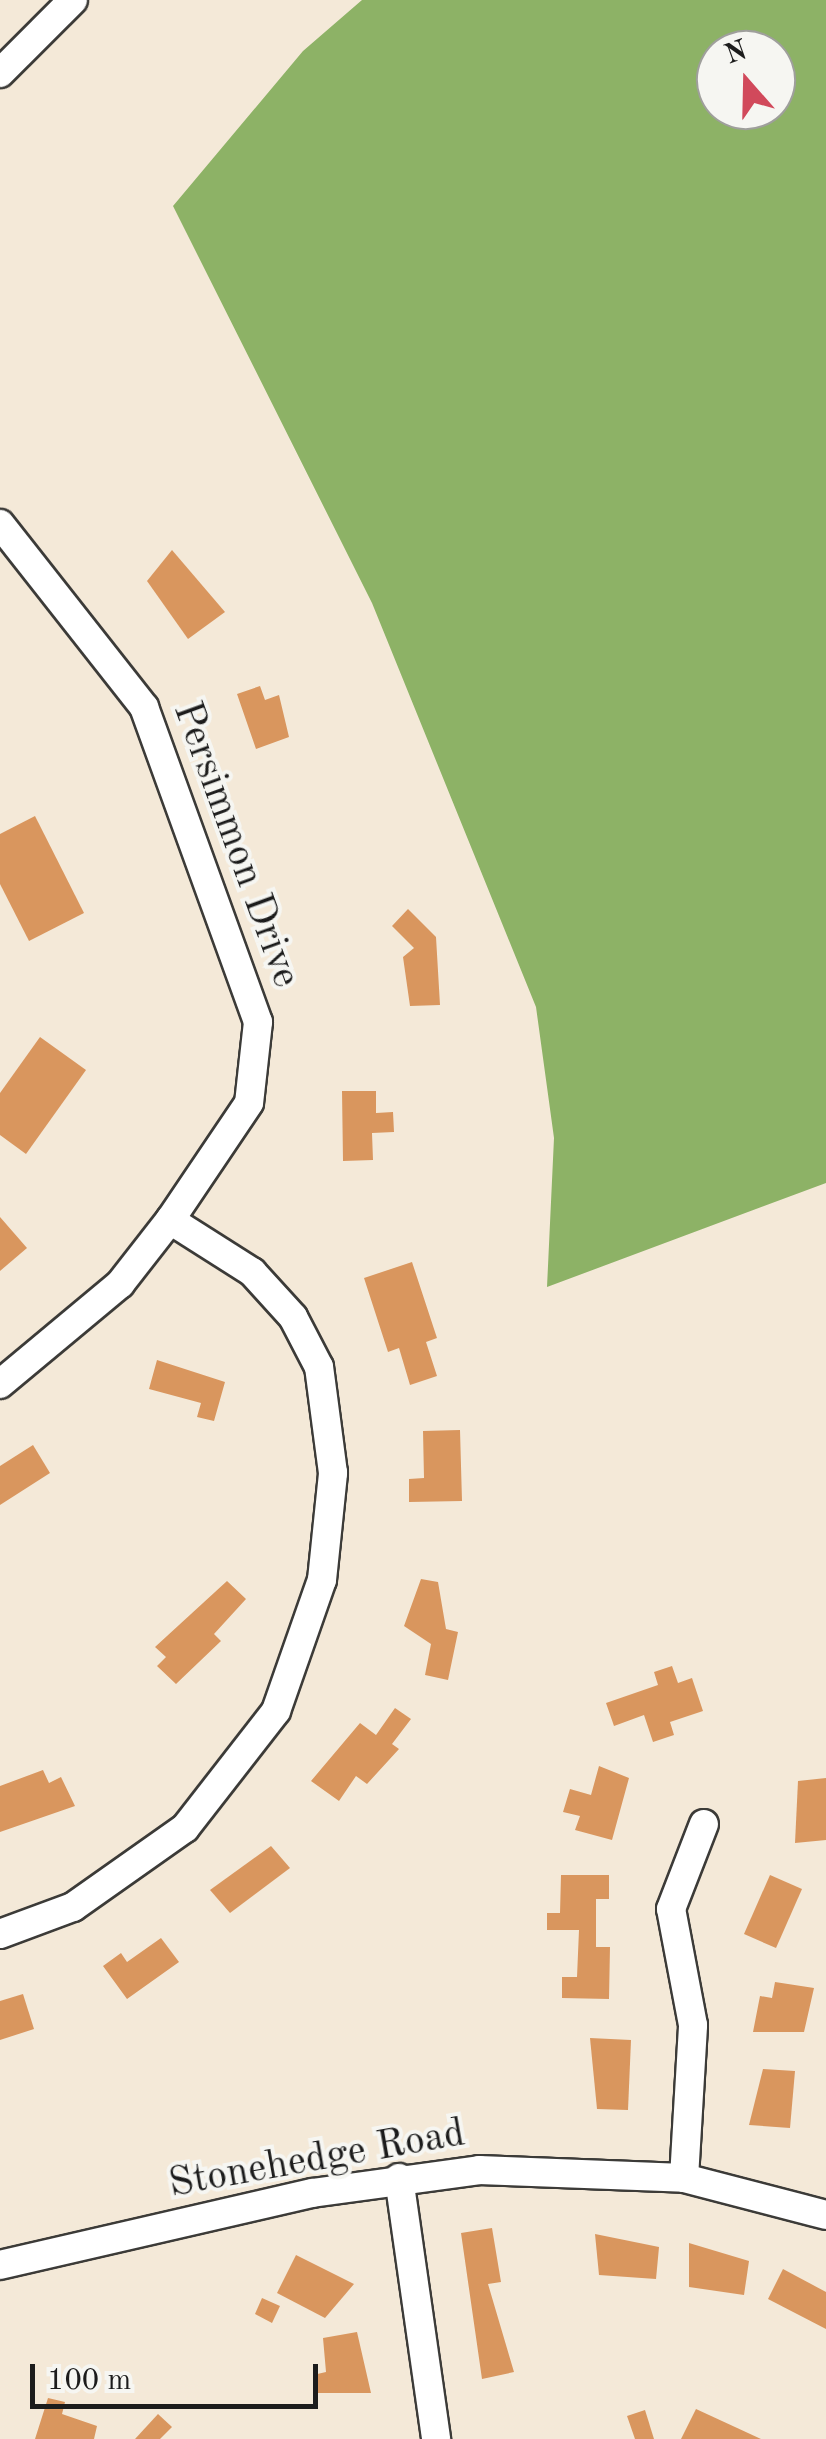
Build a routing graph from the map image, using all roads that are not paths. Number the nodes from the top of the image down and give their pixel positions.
1 (73, 0) edge
2 (0, 73) edge
3 (0, 524) edge
4 (170, 1220) junction
5 (0, 1384) edge
6 (704, 1824) dead end
7 (0, 1934) edge
8 (398, 2178) junction
9 (684, 2178) junction
10 (826, 2215) edge
11 (0, 2266) edge
12 (436, 2439) edge

1 - 2 street
3 - 4 street, Persimmon Drive
4 - 5 street, Persimmon Drive
4 - 7 street
6 - 9 street
8 - 9 street, Stonehedge Road
8 - 11 street, Stonehedge Road
8 - 12 street
9 - 10 street, Stonehedge Road

